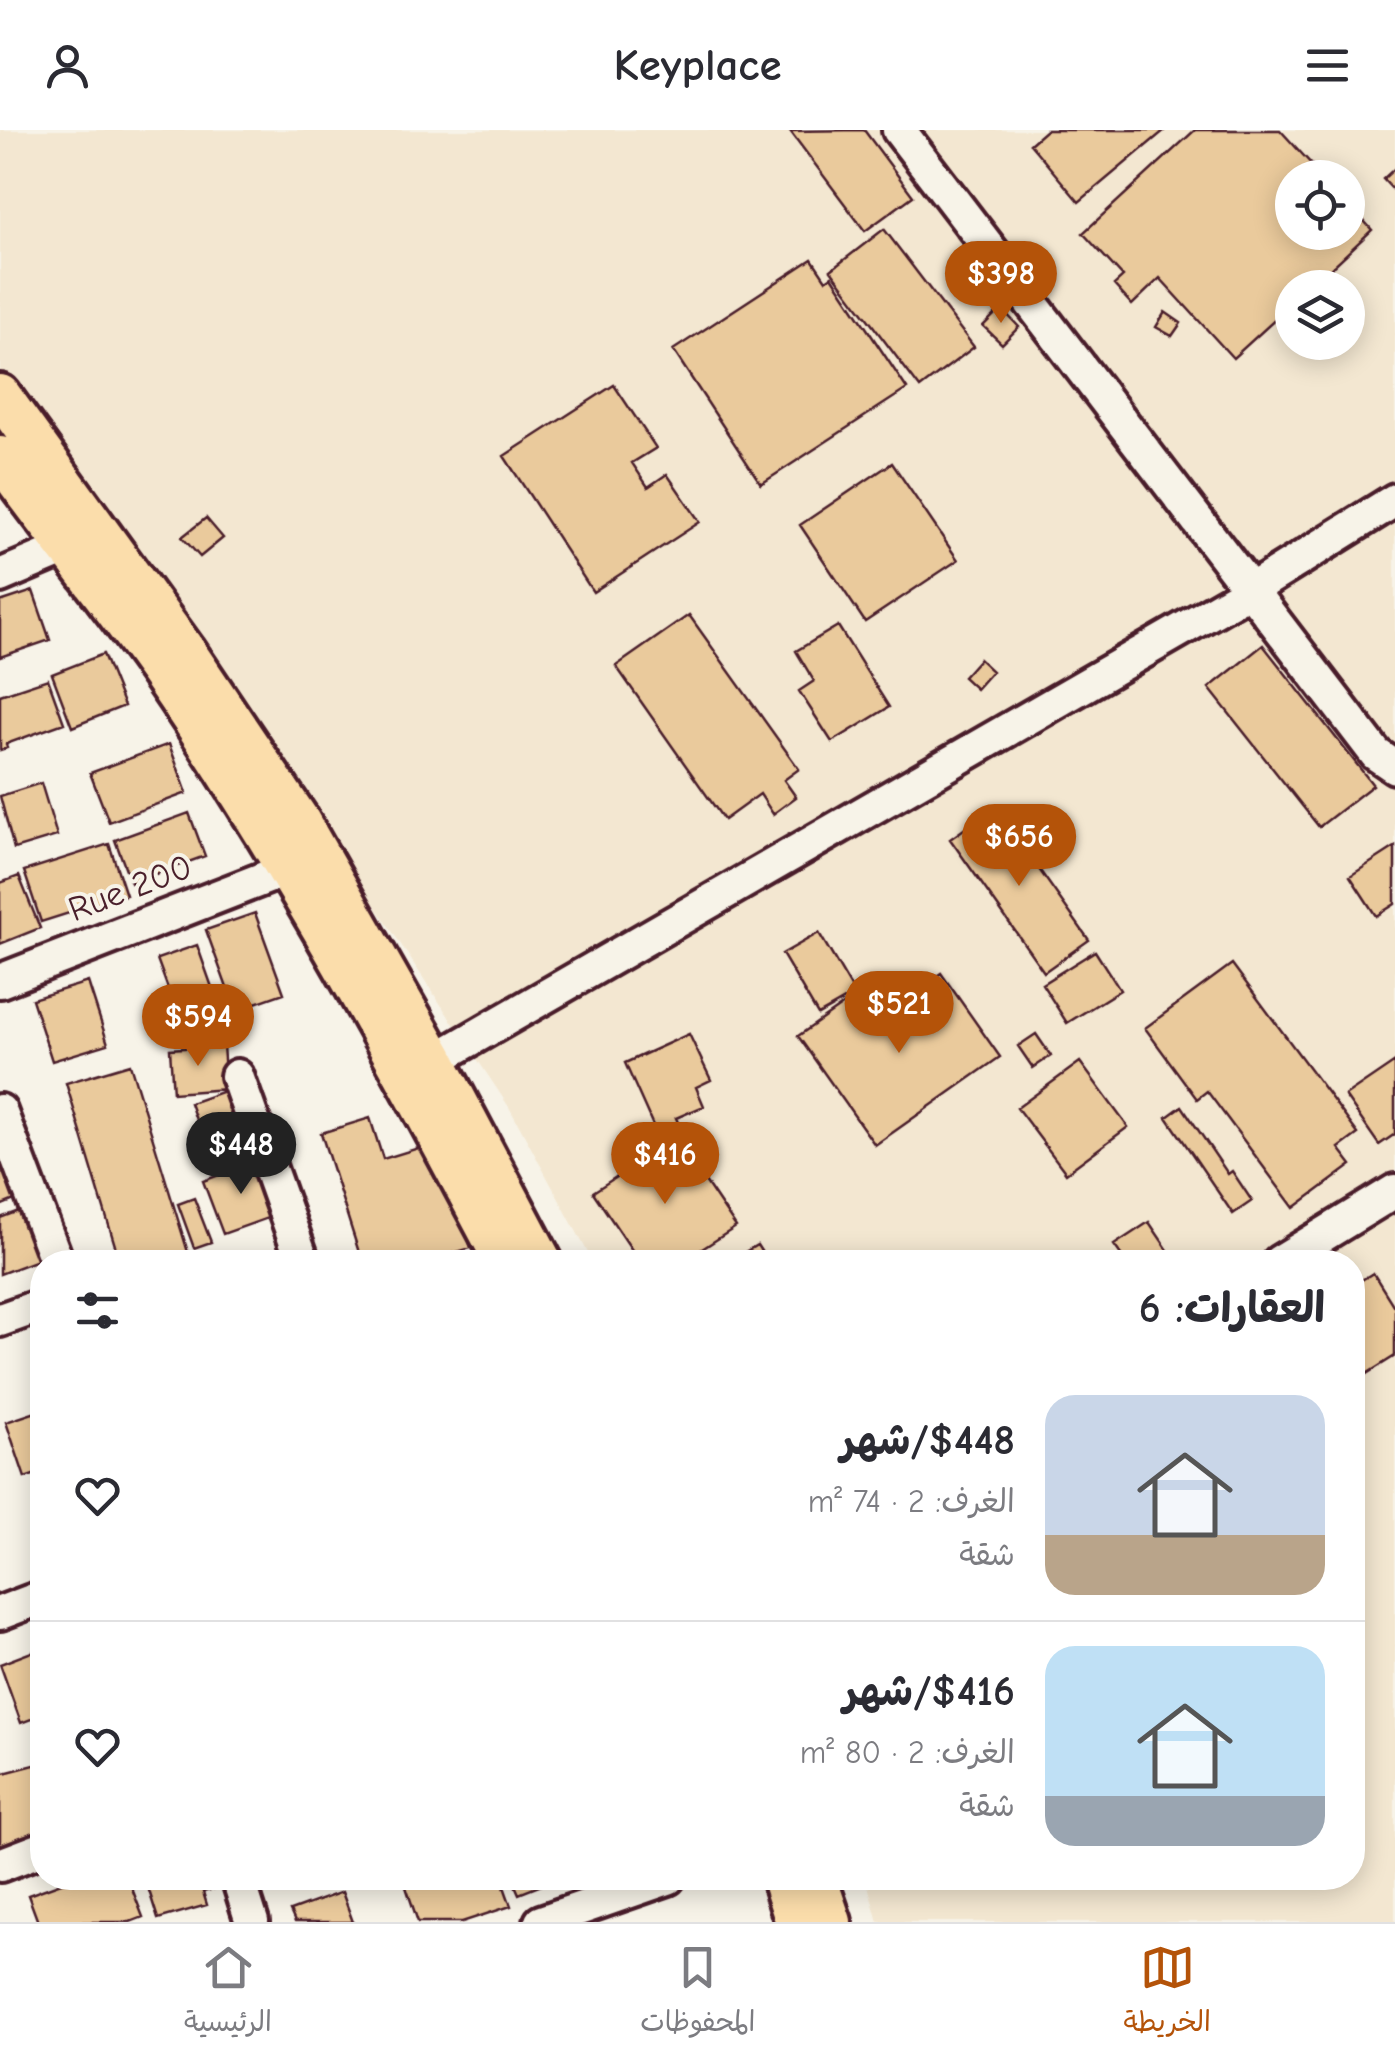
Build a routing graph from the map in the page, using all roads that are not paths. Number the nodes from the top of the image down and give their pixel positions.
1 (899, 130) edge
2 (0, 395) edge
3 (0, 458) edge
4 (1395, 500) edge
5 (66, 548) junction
6 (0, 576) edge
7 (1252, 589) junction
8 (1395, 768) edge
9 (288, 870) junction
10 (0, 982) edge
11 (434, 1060) junction
12 (238, 1076) dead end
13 (0, 1110) edge
14 (1395, 1191) edge
15 (52, 1250) edge
16 (300, 1250) edge
17 (499, 1250) edge
18 (536, 1250) edge
19 (1299, 1250) edge
20 (30, 1309) edge
21 (0, 1320) edge
22 (30, 1602) edge
23 (0, 1613) edge
24 (30, 1853) edge
25 (0, 1864) edge
26 (242, 1890) edge
27 (633, 1890) edge
28 (786, 1890) edge
29 (820, 1890) edge
30 (252, 1922) edge
31 (541, 1922) edge
32 (796, 1922) edge
33 (831, 1922) edge

1 - 7 street
2 - 11 main road
3 - 5 main road
4 - 7 street
5 - 6 street
5 - 9 main road
7 - 8 street
7 - 11 street
9 - 10 street, Rue 200
9 - 17 main road
11 - 18 main road
12 - 16 street
13 - 15 street
14 - 19 street
20 - 21 street
22 - 23 street
24 - 25 street
26 - 30 street
27 - 31 street
28 - 32 main road
29 - 33 main road

